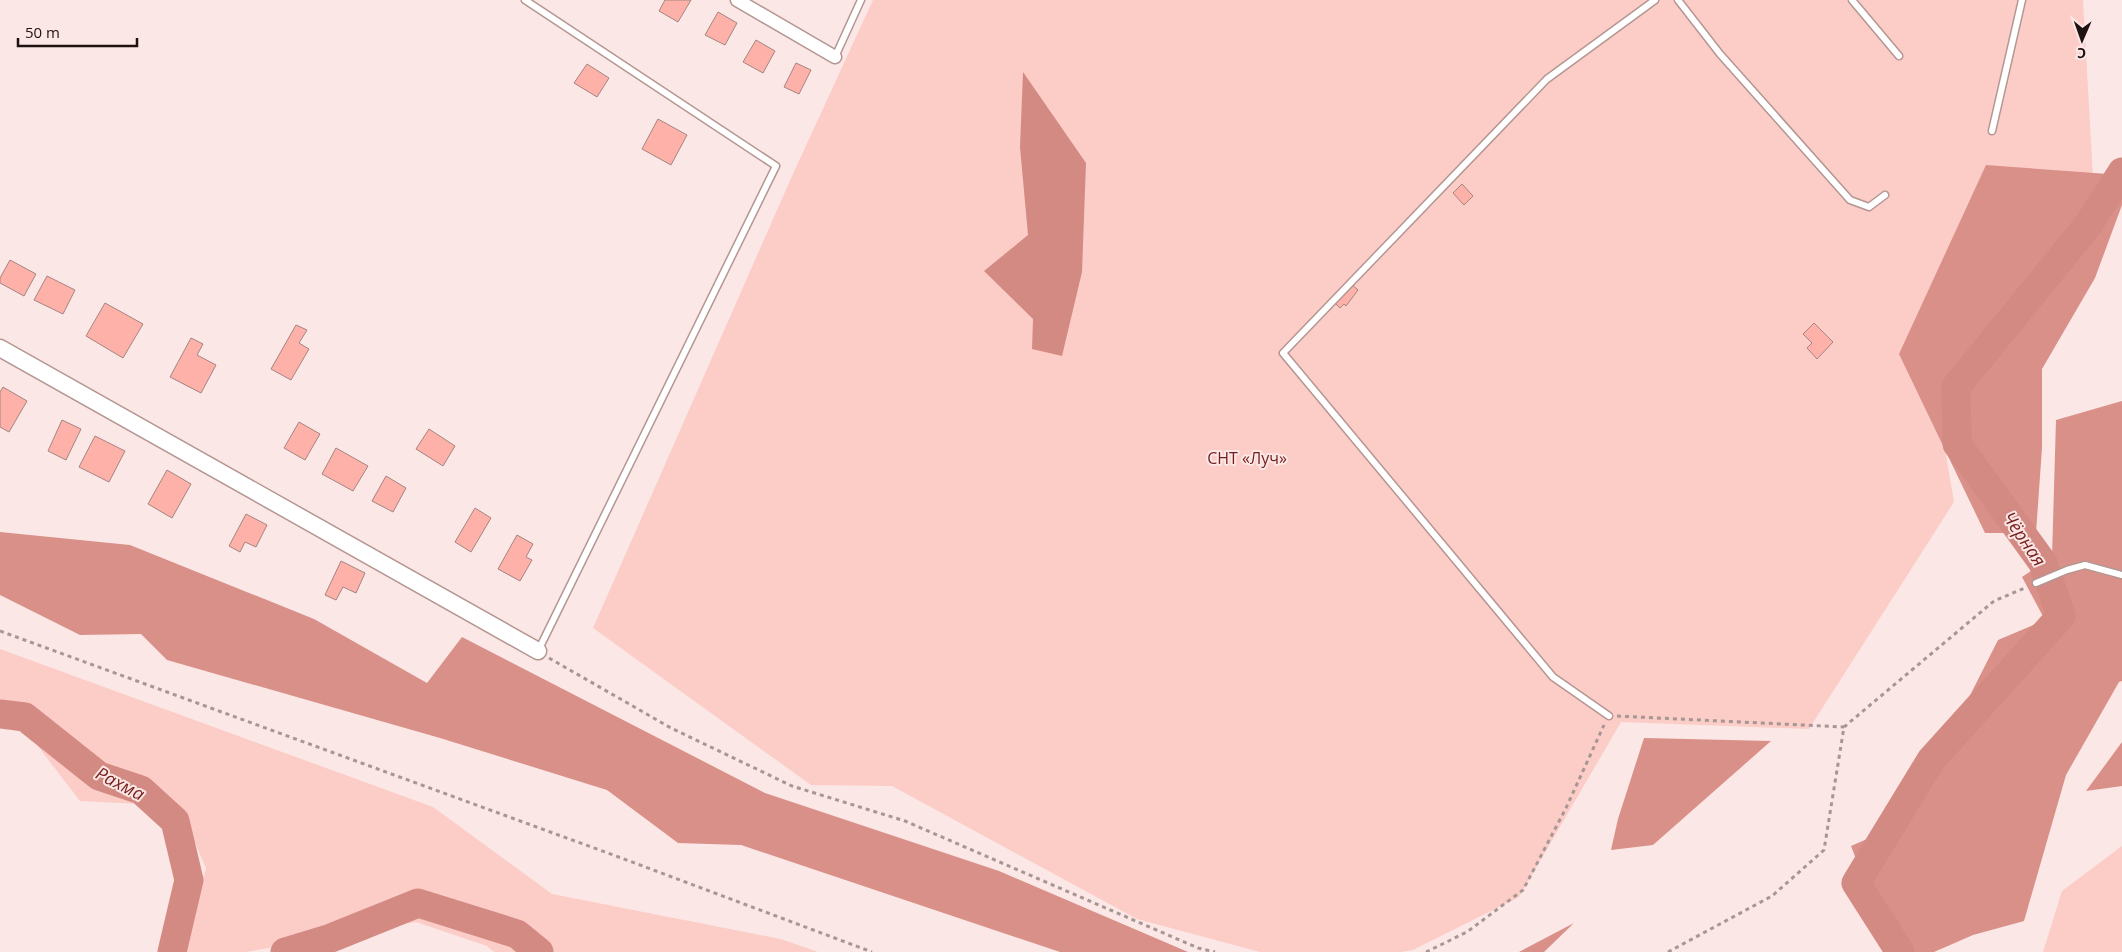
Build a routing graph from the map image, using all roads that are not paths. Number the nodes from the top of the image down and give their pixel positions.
1 (525, 0) edge
2 (737, 0) edge
3 (861, 0) edge
4 (1655, 0) edge
5 (1678, 0) edge
6 (1852, 0) edge
7 (2022, 0) edge
8 (1898, 56) dead end
9 (835, 57) joint
10 (1992, 131) dead end
11 (1885, 195) dead end
12 (0, 348) edge
13 (2122, 575) edge
14 (2036, 583) road end
15 (538, 651) joint
16 (1609, 716) road end

1 - 15 lane
2 - 9 street
3 - 9 lane
4 - 16 lane
5 - 11 lane
6 - 8 lane
7 - 10 lane
12 - 15 street
13 - 14 lane

